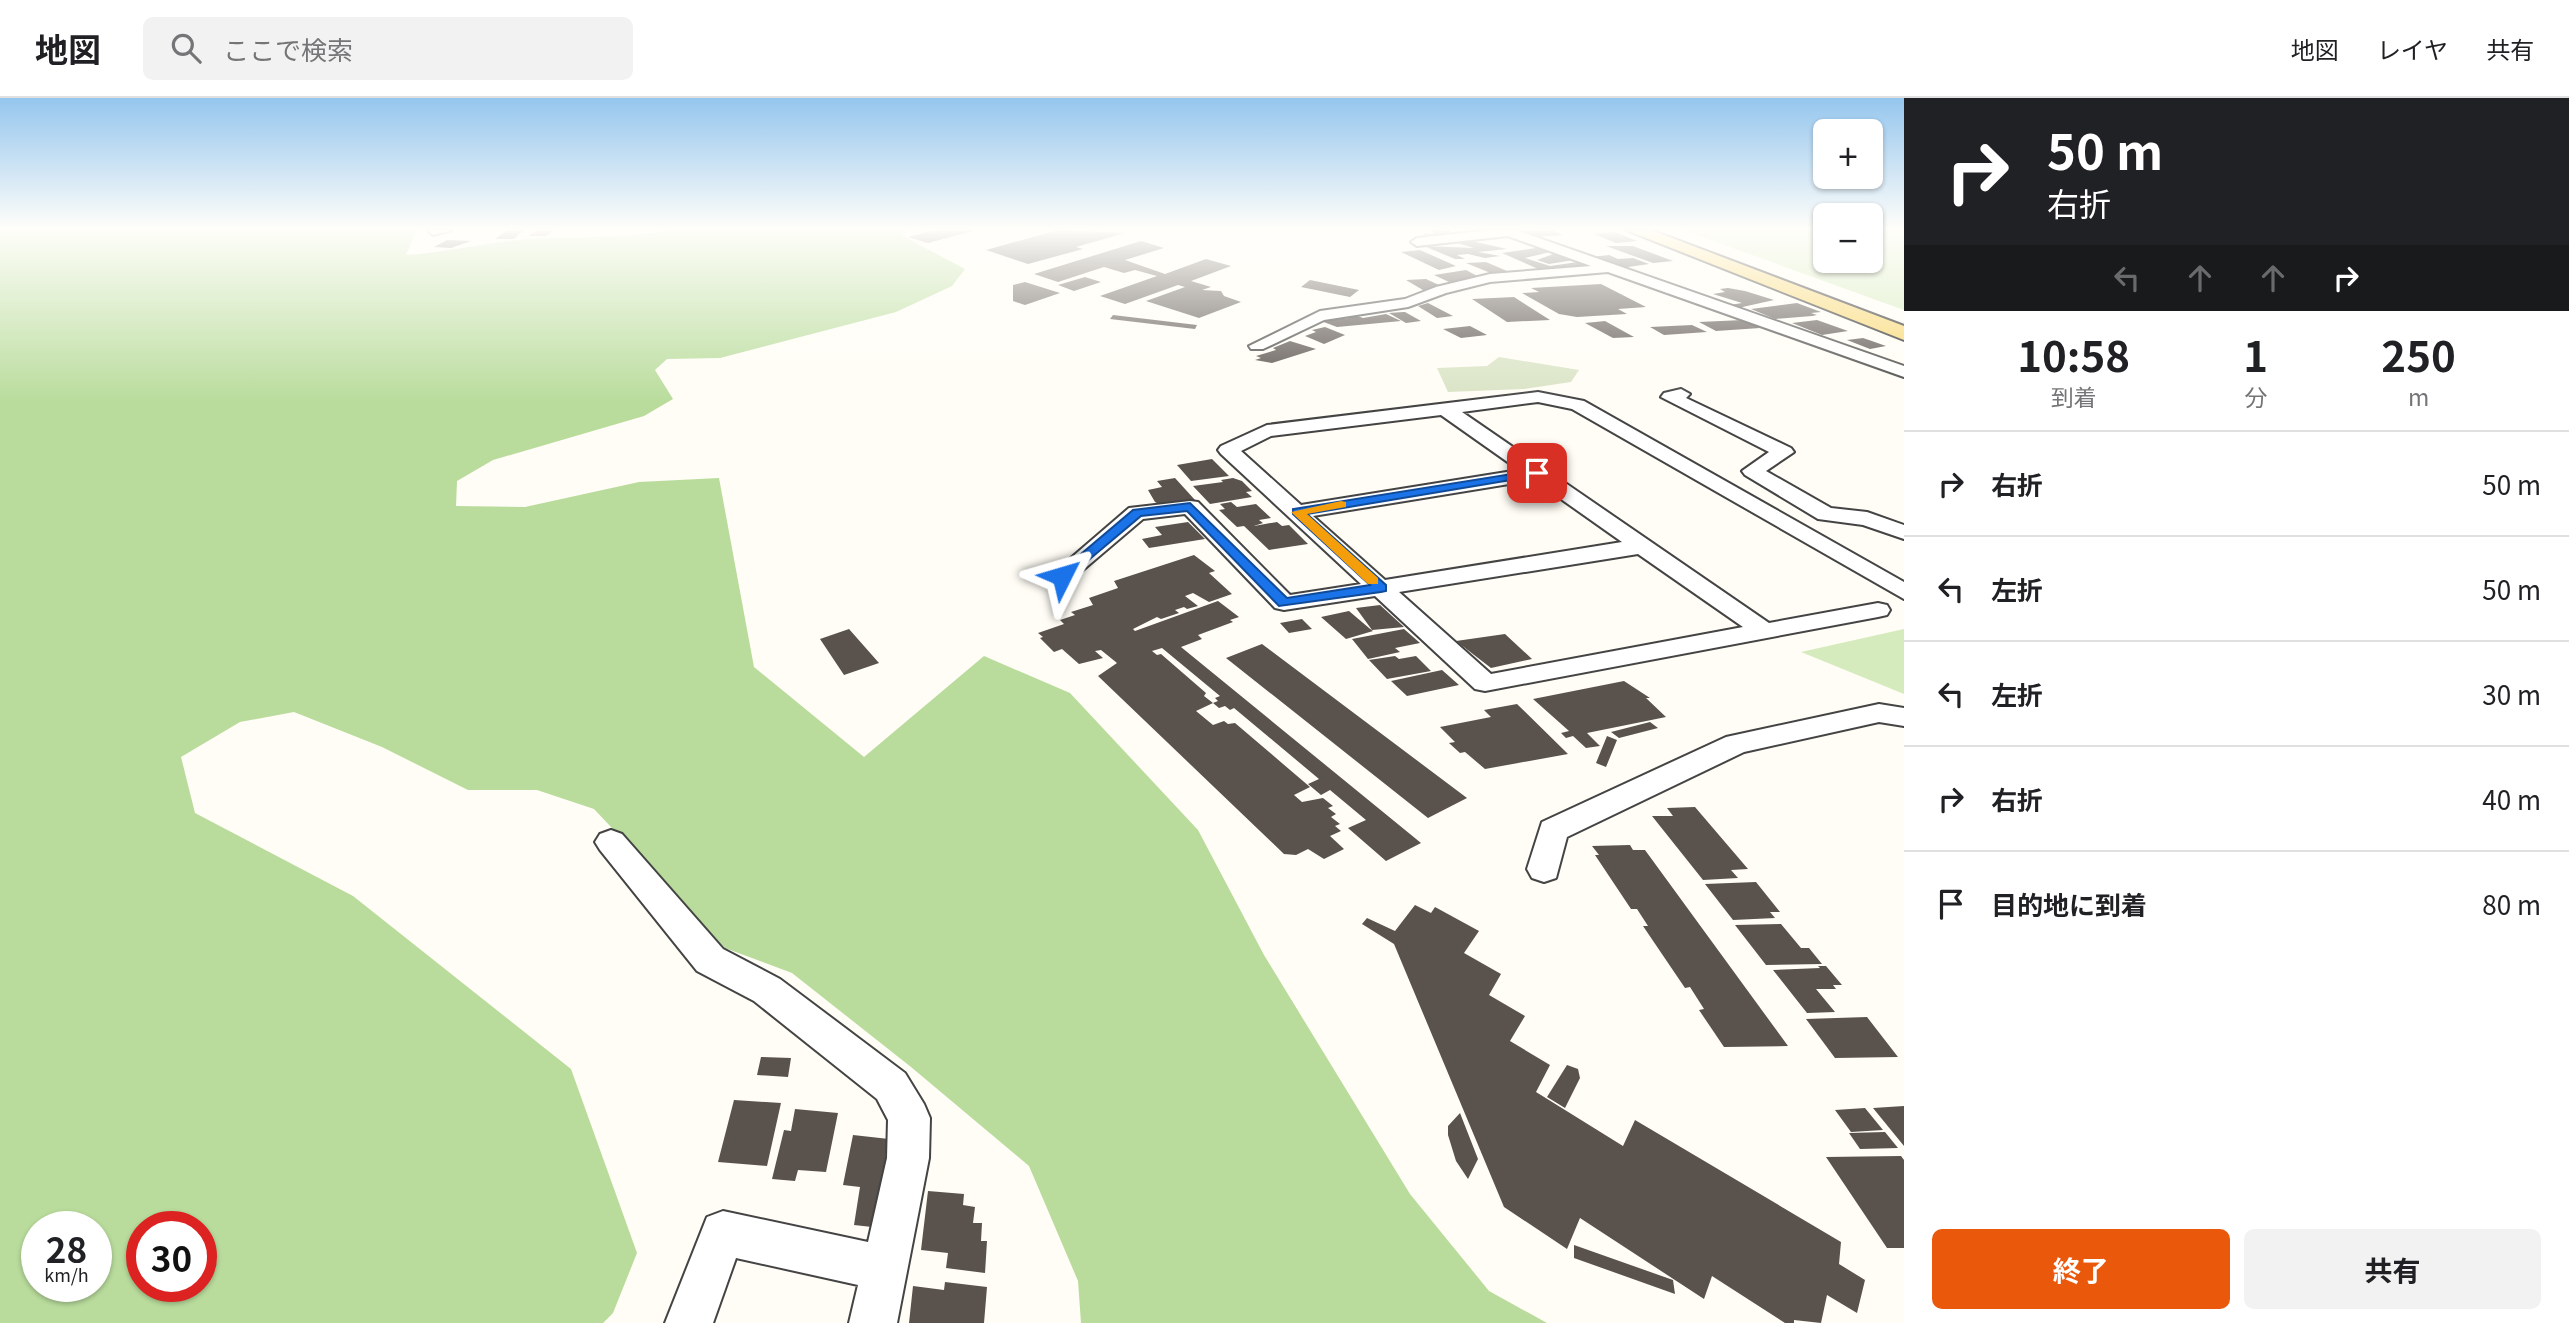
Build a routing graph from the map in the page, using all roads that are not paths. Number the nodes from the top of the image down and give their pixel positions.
1 (1453, 287) edge
2 (1666, 287) edge
3 (1782, 287) edge
4 (1803, 287) edge
5 (1904, 325) edge
6 (1904, 334) edge
7 (1257, 346) dead end
8 (1904, 372) edge
9 (1681, 394) dead end
10 (1444, 408) junction
11 (1537, 473) junction
12 (1791, 494) junction
13 (1297, 512) junction
14 (1904, 512) edge
15 (1904, 532) edge
16 (1643, 546) junction
17 (1062, 576) dead end
18 (1381, 588) junction
19 (1904, 592) edge
20 (1878, 610) dead end
21 (1763, 630) junction
22 (1904, 717) edge
23 (611, 842) dead end
24 (1544, 869) dead end
25 (883, 1268) junction
26 (689, 1323) edge
27 (873, 1323) edge

1 - 7 street
2 - 8 street
3 - 6 main road
4 - 5 main road
9 - 12 street
10 - 11 street
10 - 13 street
10 - 19 street
11 - 13 street
11 - 16 street
12 - 14 street
12 - 15 street
13 - 18 street
16 - 18 street
16 - 21 street
17 - 18 street
18 - 21 street
20 - 21 street
22 - 24 street
23 - 25 street
25 - 26 street
25 - 27 street

